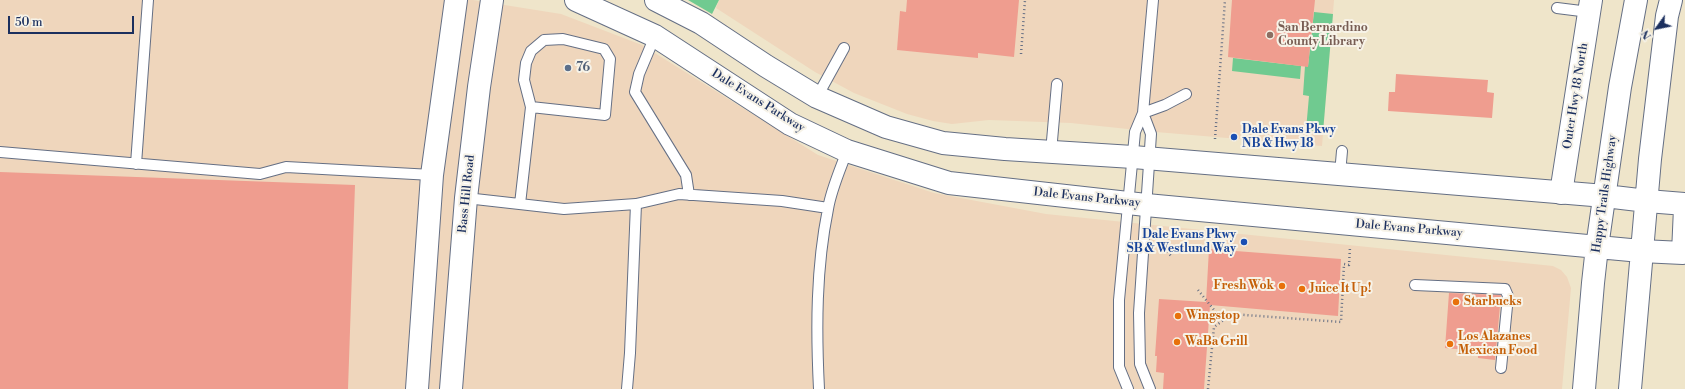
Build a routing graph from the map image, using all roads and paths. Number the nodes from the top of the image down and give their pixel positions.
1 (148, 0) edge
2 (456, 0) edge
3 (492, 0) edge
4 (576, 0) edge
5 (656, 0) edge
6 (1025, 0) edge
7 (1153, 0) edge
8 (1225, 0) edge
9 (1636, 0) edge
10 (1671, 0) edge
11 (1590, 6) edge
12 (1558, 8) dead end
13 (655, 36) junction
14 (844, 48) dead end
15 (1021, 54) dead end
16 (1057, 84) dead end
17 (1186, 94) dead end
18 (817, 97) junction
19 (531, 107) junction
20 (1143, 113) junction
21 (1234, 137) dead end
22 (1215, 139) dead end
23 (1233, 141) dead end
24 (847, 151) junction
25 (1342, 151) dead end
26 (0, 152) edge
27 (1051, 152) junction
28 (1141, 158) junction
29 (136, 164) junction
30 (432, 174) junction
31 (1340, 174) junction
32 (1561, 193) junction
33 (689, 195) junction
34 (1605, 196) junction
35 (466, 198) junction
36 (1647, 201) junction
37 (520, 204) junction
38 (636, 204) junction
39 (1137, 204) junction
40 (1685, 204) edge
41 (828, 208) junction
42 (1685, 208) edge
43 (1166, 236) dead end
44 (1350, 247) dead end
45 (1597, 247) junction
46 (1641, 251) junction
47 (1172, 257) dead end
48 (1415, 285) dead end
49 (1198, 290) dead end
50 (1223, 321) junction
51 (1501, 368) dead end
52 (417, 389) edge
53 (451, 389) edge
54 (627, 389) edge
55 (819, 389) edge
56 (1128, 389) edge
57 (1150, 389) edge
58 (1208, 389) edge
59 (1584, 389) edge
60 (1630, 389) edge

1 - 29 lane
2 - 30 main road
3 - 35 main road, Bass Hill Road
4 - 13 main road, Dale Evans Parkway
5 - 18 main road
6 - 15 path
7 - 20 lane
8 - 22 path
9 - 34 main road, Happy Trails Highway
10 - 36 main road
11 - 12 lane
11 - 32 main road, Outer Hwy 18 North
13 - 24 main road, Dale Evans Parkway
13 - 33 lane
14 - 18 lane
16 - 27 lane
17 - 20 lane
18 - 27 main road
19 - 19 lane
19 - 37 lane
20 - 28 lane
20 - 28 lane
21 - 23 path
24 - 39 main road, Dale Evans Parkway
24 - 41 lane
25 - 31 lane
26 - 29 lane
27 - 28 main road
28 - 31 main road
28 - 39 lane
28 - 39 lane
29 - 30 lane
30 - 52 main road
31 - 32 main road
32 - 34 main road
33 - 38 lane
33 - 41 lane
34 - 36 main road
34 - 45 main road, Happy Trails Highway
35 - 37 lane
35 - 53 main road, Bass Hill Road
36 - 40 main road
36 - 46 main road
37 - 38 lane
38 - 54 lane
39 - 45 main road, Dale Evans Parkway
39 - 56 lane
39 - 57 lane
41 - 55 lane
42 - 46 main road, Dale Evans Parkway
43 - 47 path
44 - 50 path
45 - 46 main road, Dale Evans Parkway
45 - 59 main road, Happy Trails Highway
46 - 60 main road
48 - 51 lane
49 - 50 path
50 - 58 path

